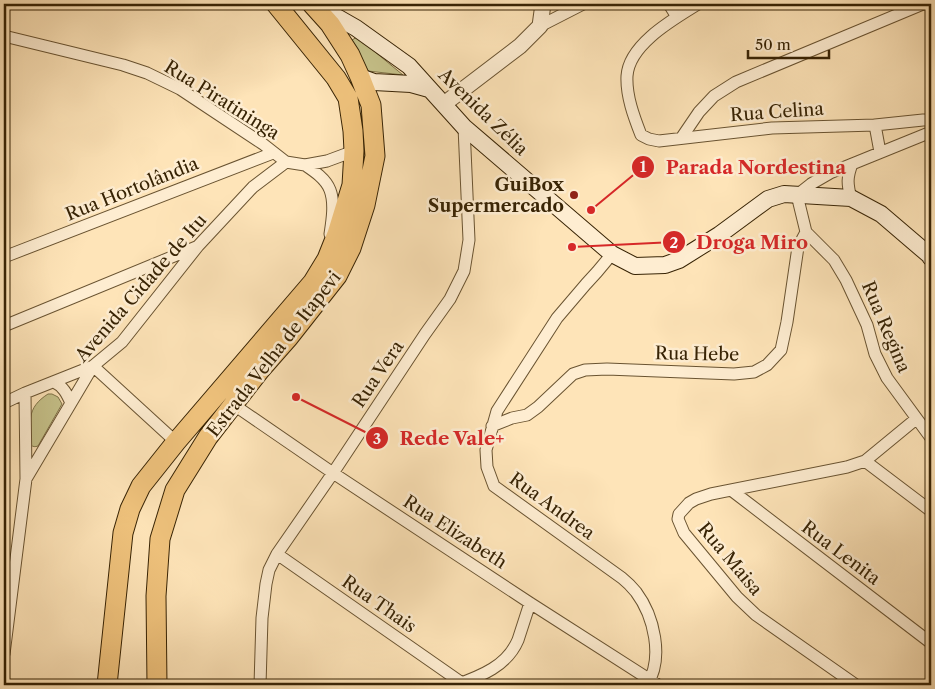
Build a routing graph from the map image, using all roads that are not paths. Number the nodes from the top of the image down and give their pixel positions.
1 (276, 4) edge
2 (288, 4) edge
3 (543, 4) edge
4 (583, 4) edge
5 (669, 4) edge
6 (698, 4) edge
7 (922, 4) edge
8 (314, 6) edge
9 (677, 17) junction
10 (540, 26) junction
11 (5, 34) edge
12 (360, 76) junction
13 (429, 89) junction
14 (444, 104) junction
15 (931, 120) edge
16 (875, 125) junction
17 (464, 127) junction
18 (931, 132) edge
19 (682, 138) junction
20 (354, 152) junction
21 (880, 152) junction
22 (273, 153) junction
23 (286, 162) junction
24 (852, 164) junction
25 (305, 165) junction
26 (797, 195) junction
27 (850, 198) junction
28 (806, 232) junction
29 (198, 246) junction
30 (612, 254) junction
31 (930, 254) edge
32 (4, 257) edge
33 (326, 259) junction
34 (4, 326) edge
35 (93, 366) junction
36 (54, 382) junction
37 (26, 393) junction
38 (4, 403) edge
39 (71, 403) junction
40 (234, 405) junction
41 (916, 419) junction
42 (492, 426) junction
43 (931, 438) edge
44 (176, 442) junction
45 (864, 461) junction
46 (333, 474) junction
47 (26, 479) junction
48 (730, 490) junction
49 (931, 511) edge
50 (276, 554) junction
51 (530, 603) junction
52 (931, 643) edge
53 (4, 654) edge
54 (652, 683) edge
55 (459, 684) edge
56 (107, 685) edge
57 (157, 685) edge
58 (260, 685) edge
59 (856, 685) edge

1 - 20 main road
2 - 12 main road
3 - 10 street
4 - 10 street
5 - 9 street
6 - 9 street
7 - 19 street
8 - 12 main road, Estrada Velha de Itapevi
8 - 13 main road, Avenida Zélia
9 - 19 street, Rua Celina
10 - 14 street
11 - 22 street, Rua Piratininga
12 - 13 main road
12 - 40 main road, Estrada Velha de Itapevi
13 - 14 main road, Avenida Zélia
14 - 17 main road, Avenida Zélia
15 - 16 street, Rua Celina
16 - 19 street, Rua Celina
16 - 21 street
17 - 30 main road, Avenida Zélia
17 - 46 street, Rua Vera
18 - 21 street
20 - 25 street, Rua Piratininga
20 - 33 main road
21 - 24 street
22 - 23 street, Rua Piratininga
22 - 32 street, Rua Hortolândia
23 - 25 street, Rua Piratininga
23 - 29 street, Avenida Cidade de Itu
24 - 26 street
24 - 27 street
25 - 33 street
26 - 27 main road, Avenida Zélia
26 - 28 street
26 - 30 main road, Avenida Zélia
27 - 31 main road, Avenida Zélia
28 - 41 street, Rua Regina
28 - 42 street, Rua Hebe
29 - 34 street
29 - 35 street, Avenida Cidade de Itu
30 - 42 street, Rua Andrea
33 - 44 main road
35 - 36 street
35 - 39 street, Avenida Cidade de Itu
35 - 44 street
36 - 37 street
36 - 39 street
37 - 38 street
37 - 47 street, Avenida Cidade de Itu
39 - 47 street, Avenida Cidade de Itu
40 - 46 street, Rua Elizabeth
40 - 57 main road, Estrada Velha de Itapevi
41 - 43 street, Rua Regina
41 - 45 street, Rua Maisa
42 - 54 street, Rua Andrea
44 - 56 main road
45 - 48 street, Rua Maisa
45 - 49 street
46 - 50 street, Rua Vera
46 - 51 street, Rua Elizabeth
47 - 53 street, Avenida Cidade de Itu
48 - 52 street, Rua Lenita
48 - 59 street, Rua Maisa
50 - 55 street, Rua Thais
50 - 58 street, Rua Vera
51 - 54 street, Rua Elizabeth
51 - 55 street

